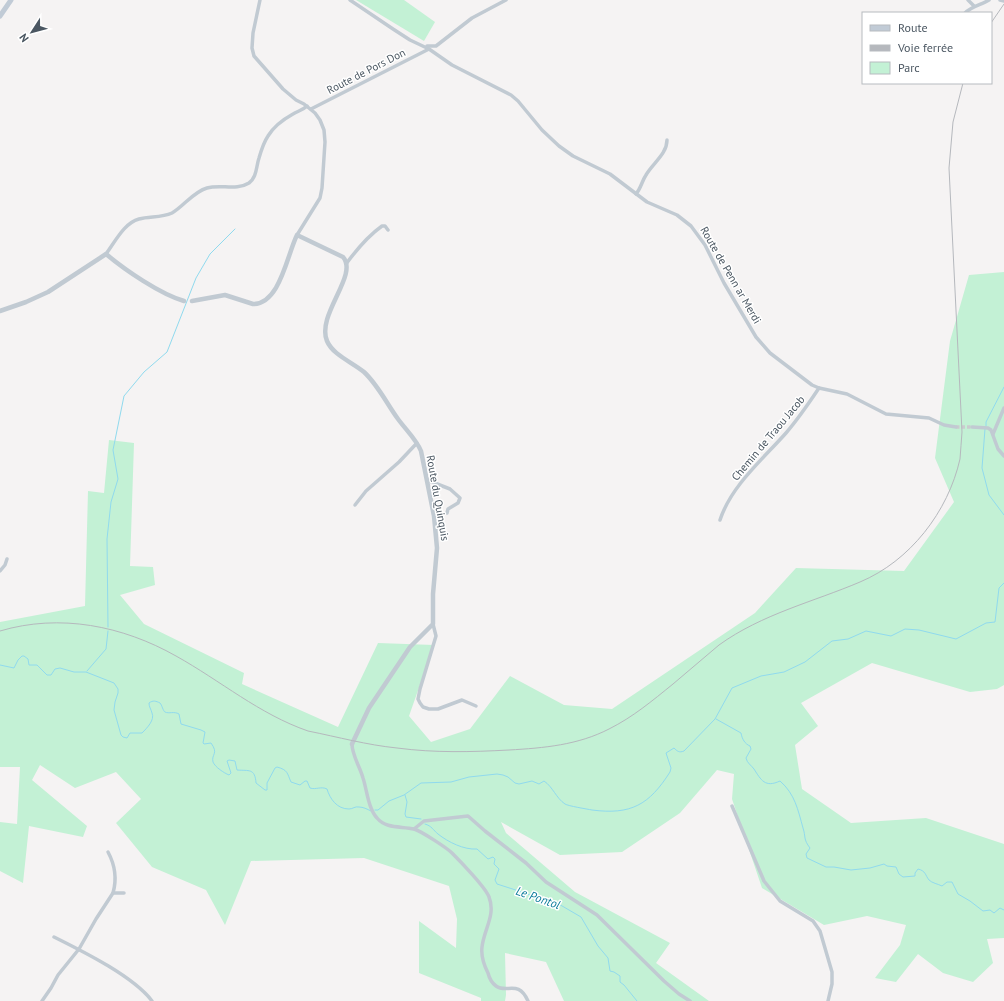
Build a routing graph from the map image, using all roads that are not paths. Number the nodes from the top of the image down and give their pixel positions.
1 (11, 0) edge
2 (260, 0) edge
3 (350, 0) edge
4 (506, 0) edge
5 (968, 0) edge
6 (989, 0) edge
7 (1000, 0) edge
8 (1004, 1) edge
9 (974, 6) junction
10 (966, 12) edge
11 (0, 16) edge
12 (424, 46) junction
13 (429, 49) junction
14 (307, 106) junction
15 (311, 109) junction
16 (667, 140) dead end
17 (636, 194) junction
18 (388, 230) dead end
19 (297, 235) junction
20 (106, 254) junction
21 (346, 264) junction
22 (184, 301) joint
23 (192, 301) joint
24 (0, 311) edge
25 (819, 388) junction
26 (1004, 408) edge
27 (956, 427) tunnel mouth
28 (972, 427) tunnel mouth
29 (992, 432) junction
30 (417, 443) junction
31 (1004, 456) edge
32 (427, 480) junction
33 (355, 505) dead end
34 (447, 513) dead end
35 (720, 520) dead end
36 (7, 559) dead end
37 (0, 571) edge
38 (433, 624) junction
39 (476, 706) dead end
40 (352, 744) joint
41 (732, 806) dead end
42 (414, 829) junction
43 (108, 852) dead end
44 (113, 893) junction
45 (124, 893) dead end
46 (54, 937) dead end
47 (80, 949) junction
48 (42, 1001) edge
49 (152, 1001) edge
50 (528, 1001) edge
51 (690, 1001) edge
52 (828, 1001) edge

1 - 11 main road
2 - 14 street
3 - 12 street, Route de Penn ar Merdi
4 - 12 street
5 - 9 street
6 - 9 street
7 - 8 street
9 - 10 street
12 - 13 street, Route de Penn ar Merdi
13 - 15 street, Route de Pors Don
13 - 17 street, Route de Penn ar Merdi
14 - 15 street
14 - 20 street
15 - 19 street
16 - 17 street
17 - 25 street, Route de Penn ar Merdi
18 - 21 street
19 - 21 street
19 - 23 street
20 - 22 street
20 - 24 street
21 - 30 street, Route du Quinquis
22 - 23 street
25 - 27 street, Route de Penn ar Merdi
25 - 35 street, Chemin de Traou Jacob
26 - 29 street
28 - 29 street
29 - 31 street
30 - 32 street, Route du Quinquis
30 - 33 street
32 - 34 street
32 - 38 street, Route du Quinquis
36 - 37 street
38 - 39 street
38 - 40 street
40 - 42 street
41 - 52 street
42 - 50 street
42 - 51 street
43 - 44 street
44 - 45 street
44 - 47 street
46 - 47 street
47 - 48 street
47 - 49 street

